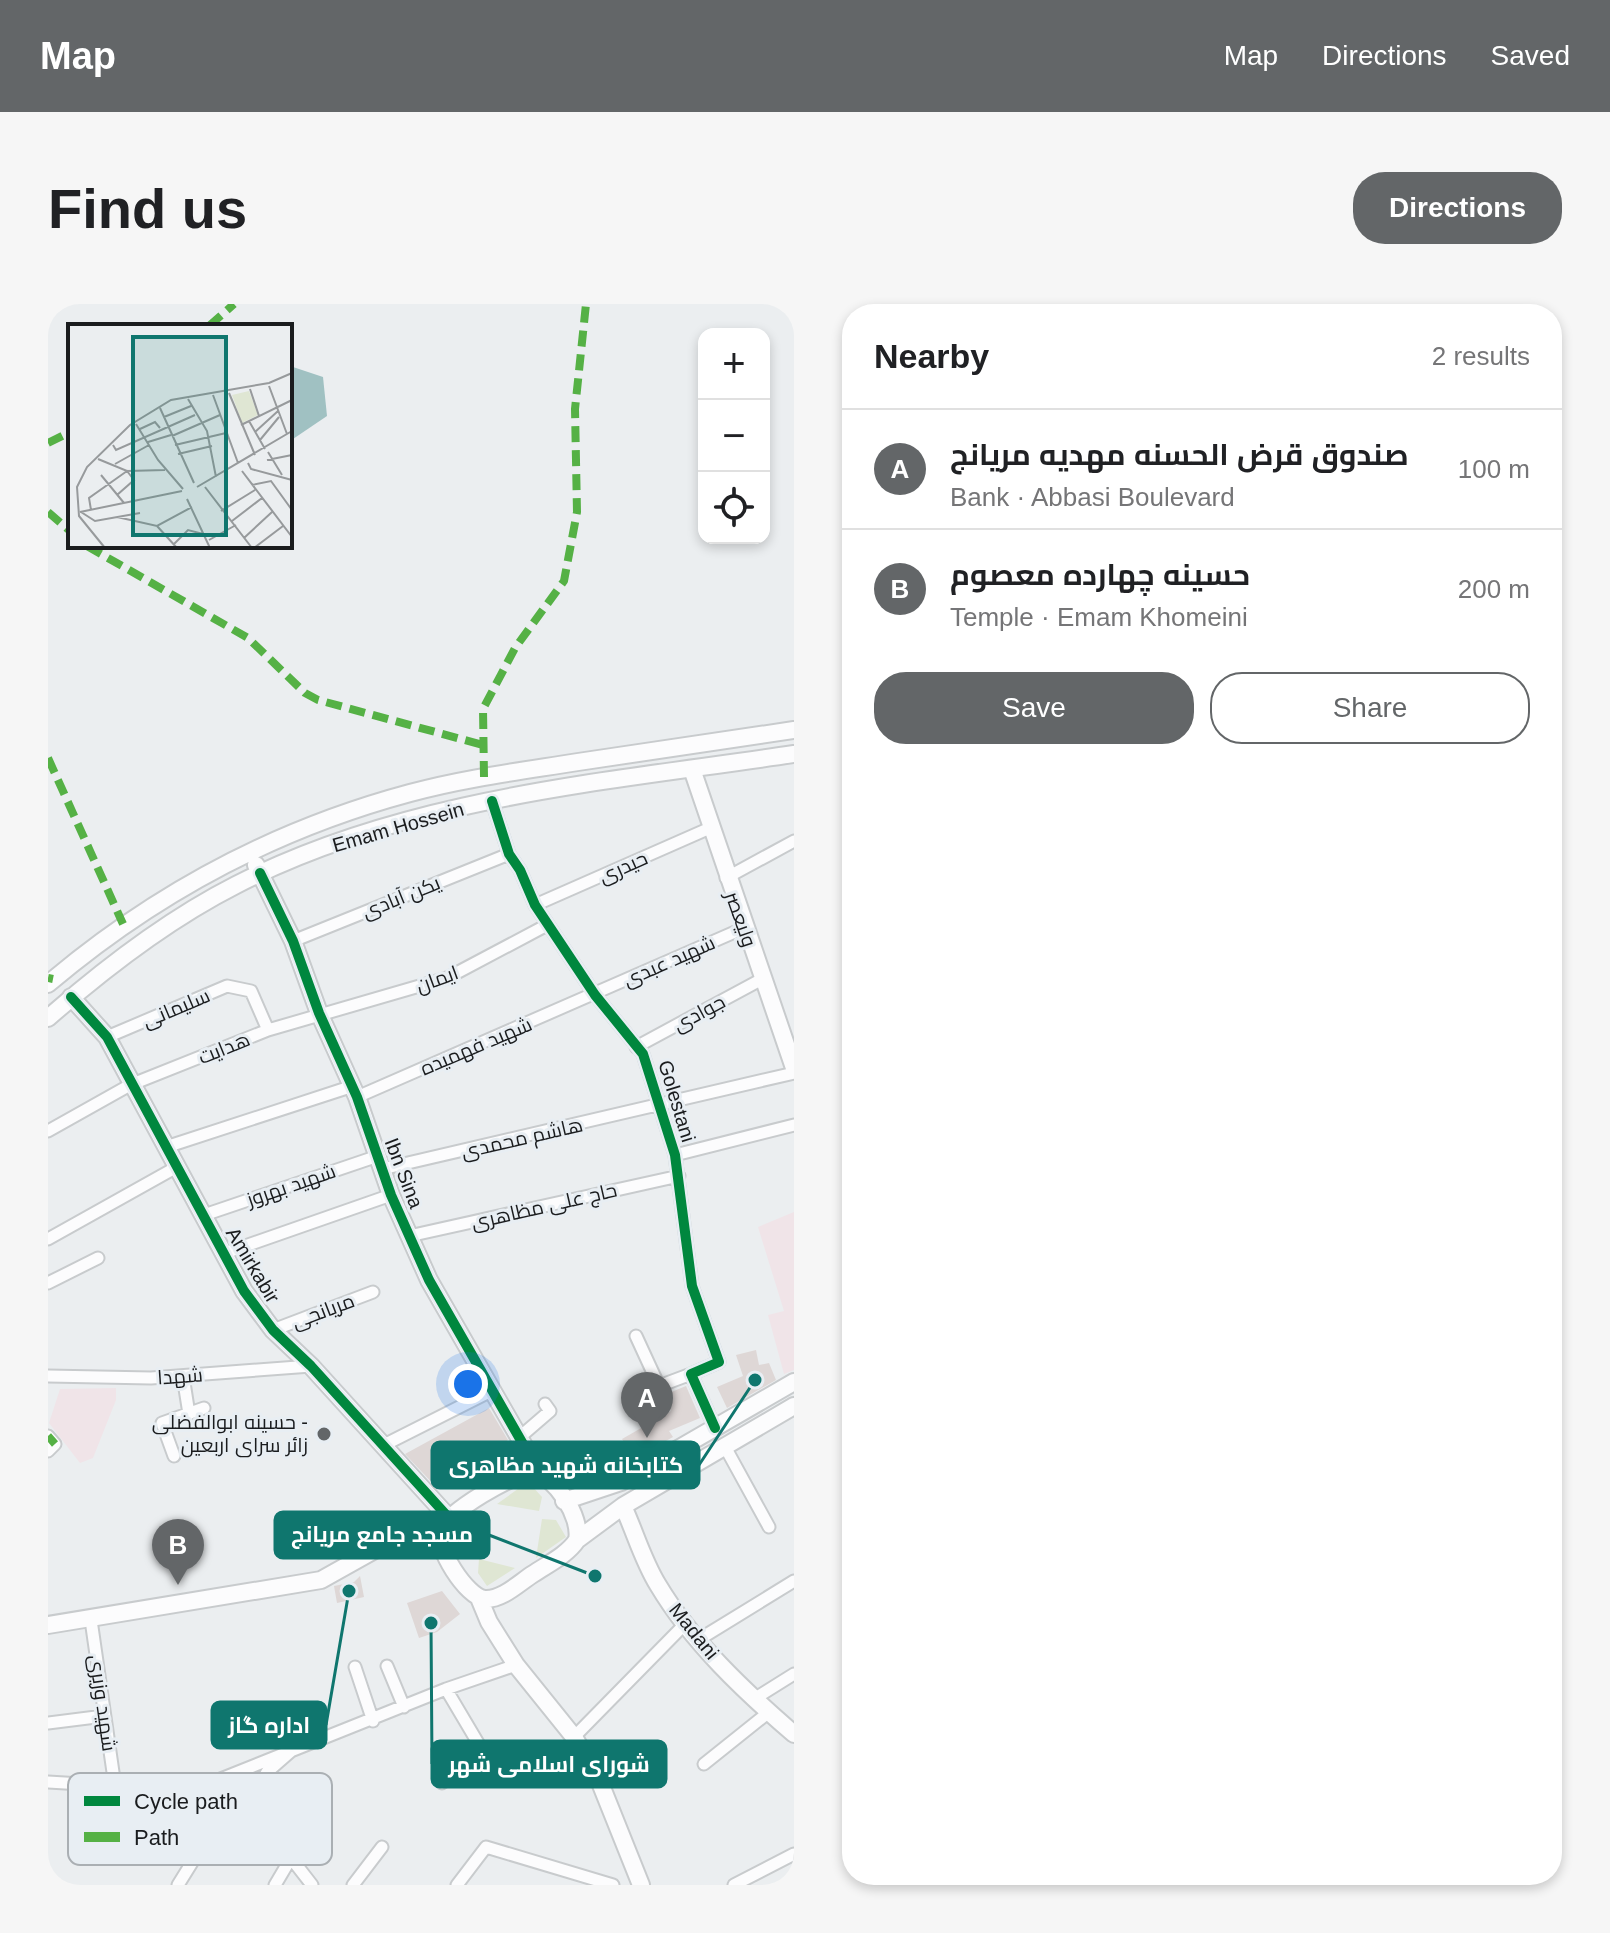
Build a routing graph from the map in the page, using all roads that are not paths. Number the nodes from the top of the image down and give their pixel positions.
1 (794, 730) edge
2 (794, 754) edge
3 (692, 769) junction
4 (492, 801) junction
5 (710, 828) junction
6 (794, 841) edge
7 (251, 852) junction
8 (509, 854) junction
9 (260, 873) junction
10 (726, 878) junction
11 (535, 905) junction
12 (547, 925) junction
13 (744, 928) junction
14 (293, 941) junction
15 (762, 979) junction
16 (48, 984) edge
17 (595, 995) junction
18 (71, 997) junction
19 (319, 1013) junction
20 (48, 1018) edge
21 (268, 1030) junction
22 (107, 1037) junction
23 (636, 1047) junction
24 (794, 1070) edge
25 (130, 1085) junction
26 (355, 1092) junction
27 (661, 1105) junction
28 (794, 1125) edge
29 (48, 1131) edge
30 (166, 1147) junction
31 (675, 1155) junction
32 (380, 1162) junction
33 (175, 1168) junction
34 (679, 1176) junction
35 (391, 1195) junction
36 (204, 1215) junction
37 (409, 1236) junction
38 (48, 1239) edge
39 (225, 1253) junction
40 (98, 1258) dead end
41 (48, 1283) edge
42 (373, 1292) dead end
43 (273, 1330) junction
44 (636, 1336) dead end
45 (311, 1366) junction
46 (691, 1374) junction
47 (48, 1376) edge
48 (183, 1376) junction
49 (794, 1382) edge
50 (491, 1391) junction
51 (545, 1404) dead end
52 (794, 1406) edge
53 (204, 1408) dead end
54 (189, 1414) junction
55 (715, 1428) junction
56 (521, 1436) junction
57 (384, 1445) junction
58 (724, 1445) junction
59 (174, 1456) dead end
60 (539, 1472) junction
61 (564, 1501) junction
62 (623, 1506) junction
63 (449, 1518) junction
64 (769, 1527) dead end
65 (439, 1536) junction
66 (577, 1540) junction
67 (794, 1581) edge
68 (479, 1598) junction
69 (91, 1620) junction
70 (685, 1624) junction
71 (48, 1625) edge
72 (698, 1640) junction
73 (516, 1665) junction
74 (387, 1666) dead end
75 (355, 1667) dead end
76 (794, 1674) edge
77 (446, 1689) junction
78 (754, 1699) junction
79 (404, 1707) junction
80 (769, 1712) junction
81 (104, 1716) junction
82 (373, 1721) junction
83 (48, 1723) edge
84 (794, 1734) edge
85 (574, 1737) junction
86 (291, 1751) junction
87 (704, 1764) dead end
88 (113, 1773) edge
89 (236, 1773) edge
90 (266, 1773) edge
91 (48, 1782) edge
92 (68, 1783) edge
93 (442, 1783) dead end
94 (382, 1847) dead end
95 (794, 1854) edge
96 (190, 1865) edge
97 (287, 1865) edge
98 (296, 1865) edge
99 (178, 1885) edge
100 (275, 1885) edge
101 (312, 1885) edge
102 (353, 1885) edge
103 (457, 1885) edge
104 (613, 1885) edge
105 (641, 1885) edge
106 (734, 1885) edge

1 - 7 street, Emam Hossein
2 - 3 street, Emam Hossein
3 - 4 street, Emam Hossein
3 - 5 street, ولیعصر
4 - 8 street, Golestani
4 - 9 street, Emam Hossein
5 - 10 street, ولیعصر
5 - 11 street, حیدری
6 - 10 street
7 - 9 street, Ibn Sina
7 - 16 street, Emam Hossein
8 - 11 street, Golestani
8 - 14 street, یکن آبادی
9 - 14 street, Ibn Sina
9 - 18 street, Emam Hossein
10 - 13 street, ولیعصر
11 - 12 street, Golestani
12 - 17 street, Golestani
12 - 19 street, ایمان
13 - 15 street, ولیعصر
13 - 17 street, شهید عبدی
14 - 19 street, Ibn Sina
15 - 23 street, جوادی
15 - 24 street, ولیعصر
17 - 23 street, Golestani
17 - 26 street, شهید فهمیده
18 - 20 street, Emam Hossein
18 - 22 street, Amirkabir
19 - 21 street, هدایت
19 - 26 street, Ibn Sina
21 - 22 street, سلیمانی
21 - 25 street, هدایت
22 - 25 street, Amirkabir
23 - 27 street, Golestani
24 - 27 street, هاشم محمدی
25 - 29 street, هدایت
25 - 30 street, Amirkabir
26 - 30 street, شهید فهمیده
26 - 32 street, Ibn Sina
27 - 31 street, Golestani
27 - 32 street, هاشم محمدی
28 - 31 street
30 - 33 street, Amirkabir
31 - 34 street, Golestani
32 - 35 street, Ibn Sina
32 - 36 street, شهید بهروز
33 - 36 street, Amirkabir
33 - 38 street
34 - 37 street, حاج علی مظاهری
34 - 46 street, Golestani
35 - 37 street, Ibn Sina
35 - 39 street
36 - 39 street, Amirkabir
37 - 50 street, Ibn Sina
39 - 43 street, Amirkabir
40 - 41 street
42 - 43 street, مریانجی
43 - 45 street, Amirkabir
44 - 46 street
45 - 48 street, شهدا
45 - 57 street, Amirkabir
46 - 55 street
47 - 48 street, شهدا
48 - 54 street
49 - 55 street
50 - 56 street, Ibn Sina
50 - 57 street
51 - 56 street
52 - 58 street
53 - 54 street
54 - 59 street
55 - 61 street
56 - 60 street, Ibn Sina
57 - 63 street, Amirkabir
58 - 62 street
58 - 64 street
60 - 61 street
60 - 63 street
61 - 66 street
62 - 66 street
62 - 70 street, Madani
63 - 65 street
65 - 68 street
65 - 69 street
66 - 68 street
67 - 72 street
68 - 73 street
69 - 71 street
69 - 81 street, شهید وزیری
70 - 72 street, Madani
70 - 85 street
72 - 78 street, Madani
73 - 77 street
73 - 85 street
74 - 79 street
75 - 82 street
76 - 78 street
77 - 79 street
77 - 93 street
78 - 80 street, Madani
79 - 82 street
80 - 84 street, Madani
80 - 87 street
81 - 83 street
81 - 88 street, شهید وزیری
82 - 86 street
85 - 105 street
86 - 89 street
86 - 90 street
91 - 92 street
94 - 102 street
95 - 106 street
96 - 99 street
97 - 100 street
98 - 101 street
103 - 104 street

